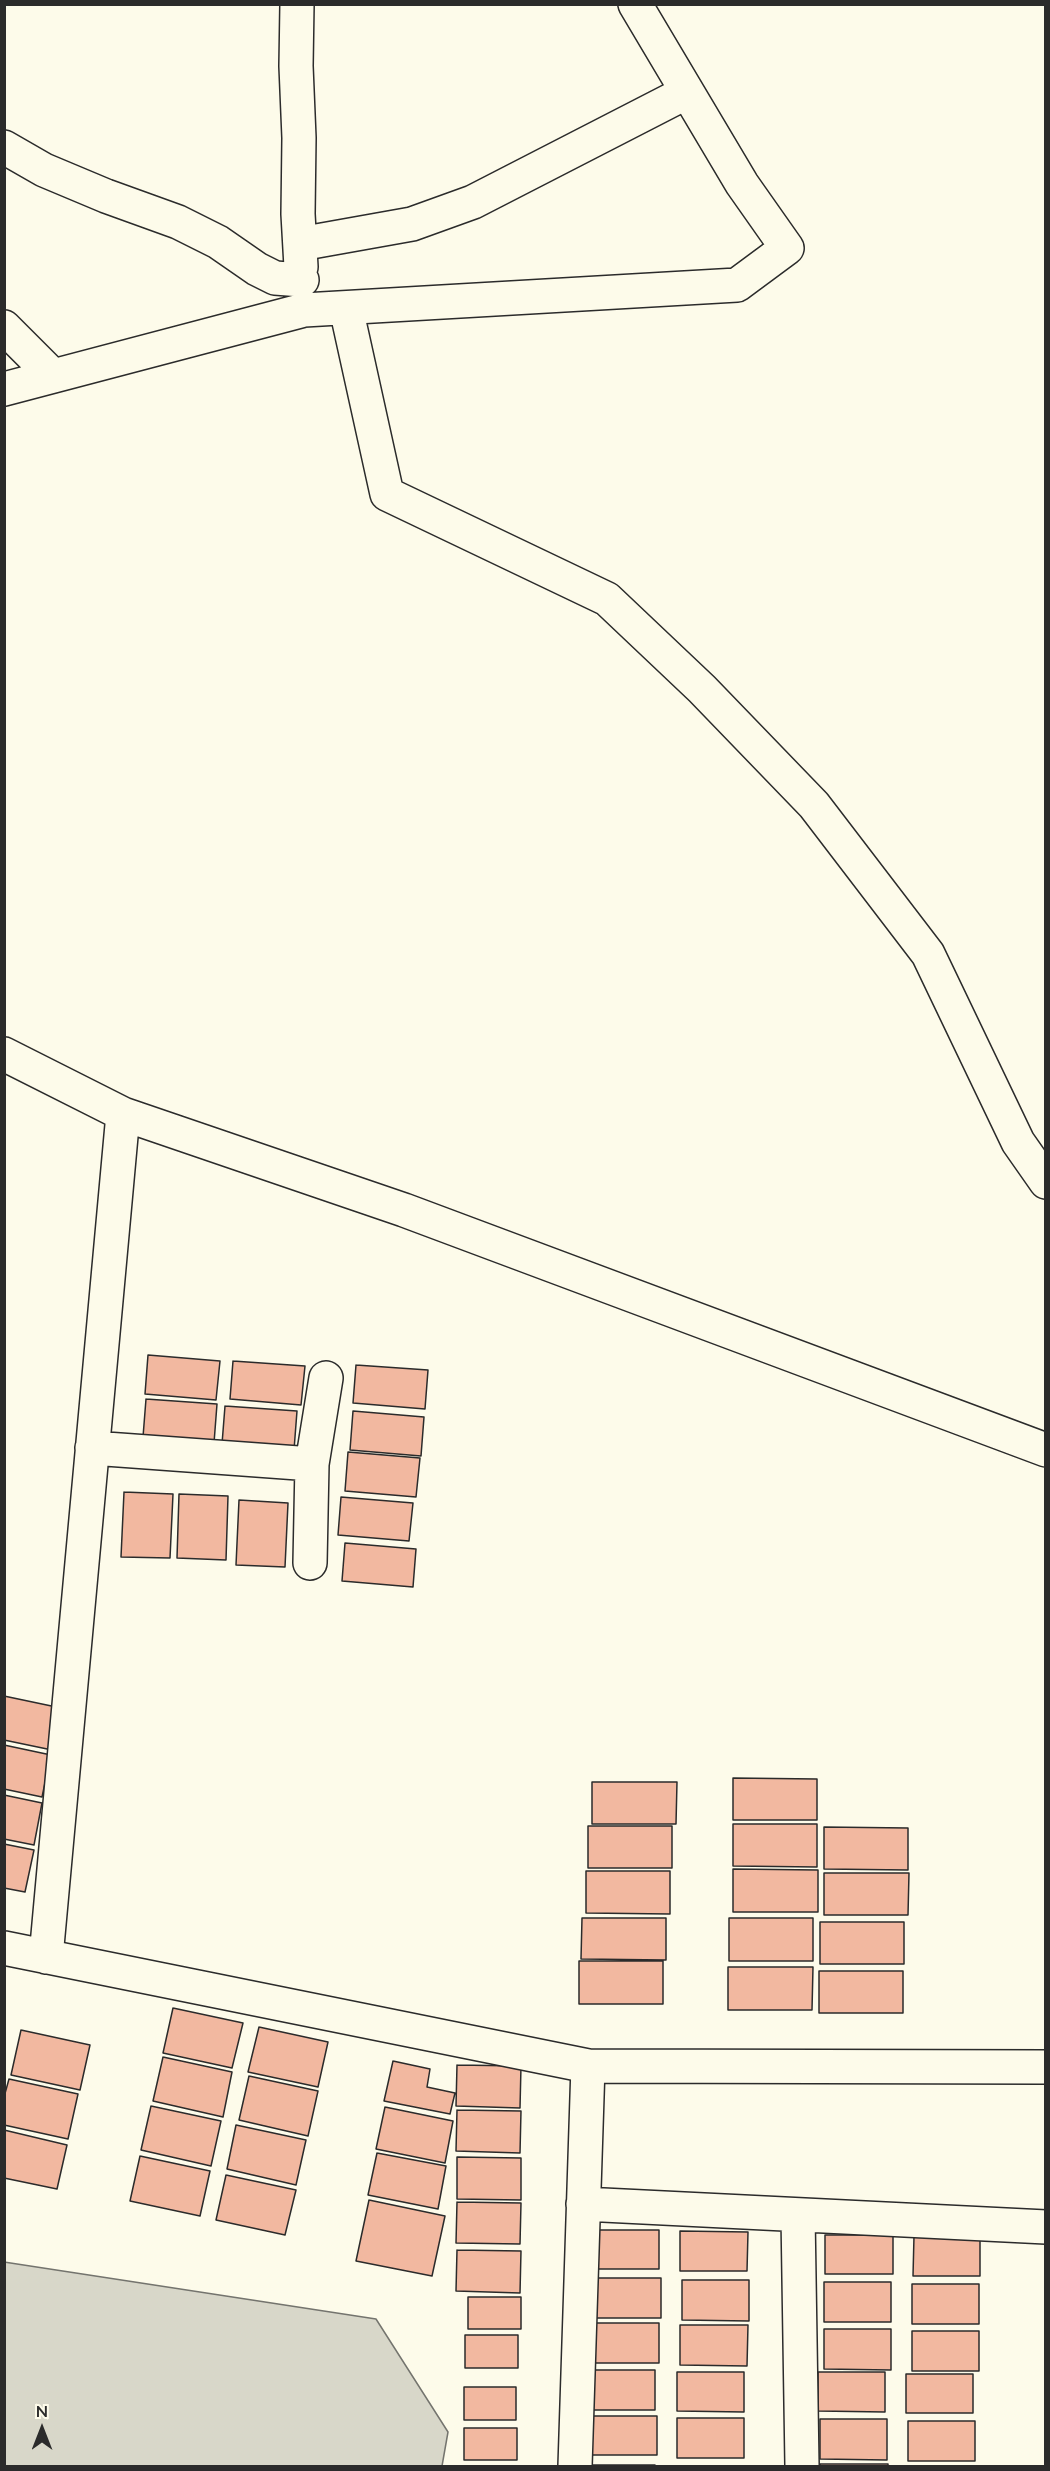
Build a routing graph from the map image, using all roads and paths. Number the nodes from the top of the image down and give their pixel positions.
1 (297, 4) edge
2 (635, 4) edge
3 (687, 92) junction
4 (4, 147) edge
5 (300, 244) junction
6 (303, 295) junction
7 (346, 308) junction
8 (4, 327) edge
9 (53, 376) junction
10 (4, 389) edge
11 (4, 1054) edge
12 (123, 1114) junction
13 (1046, 1182) edge
14 (326, 1378) dead end
15 (92, 1448) junction
16 (1046, 1450) edge
17 (312, 1464) junction
18 (310, 1563) dead end
19 (4, 1948) edge
20 (46, 1956) junction
21 (588, 2066) junction
22 (1046, 2067) edge
23 (583, 2204) junction
24 (798, 2215) junction
25 (1046, 2227) edge
26 (575, 2466) edge
27 (802, 2466) edge

1 - 5 street
2 - 3 street
3 - 5 street
3 - 7 street
4 - 6 street
5 - 6 street
6 - 7 street
6 - 9 street
7 - 13 street
8 - 9 street
9 - 10 street
11 - 12 street
12 - 15 street
12 - 16 street
14 - 17 street
15 - 17 street
15 - 20 street
17 - 18 street
19 - 20 street
20 - 21 street
21 - 22 street
21 - 23 street
23 - 24 street
23 - 26 street
24 - 25 street
24 - 27 street

